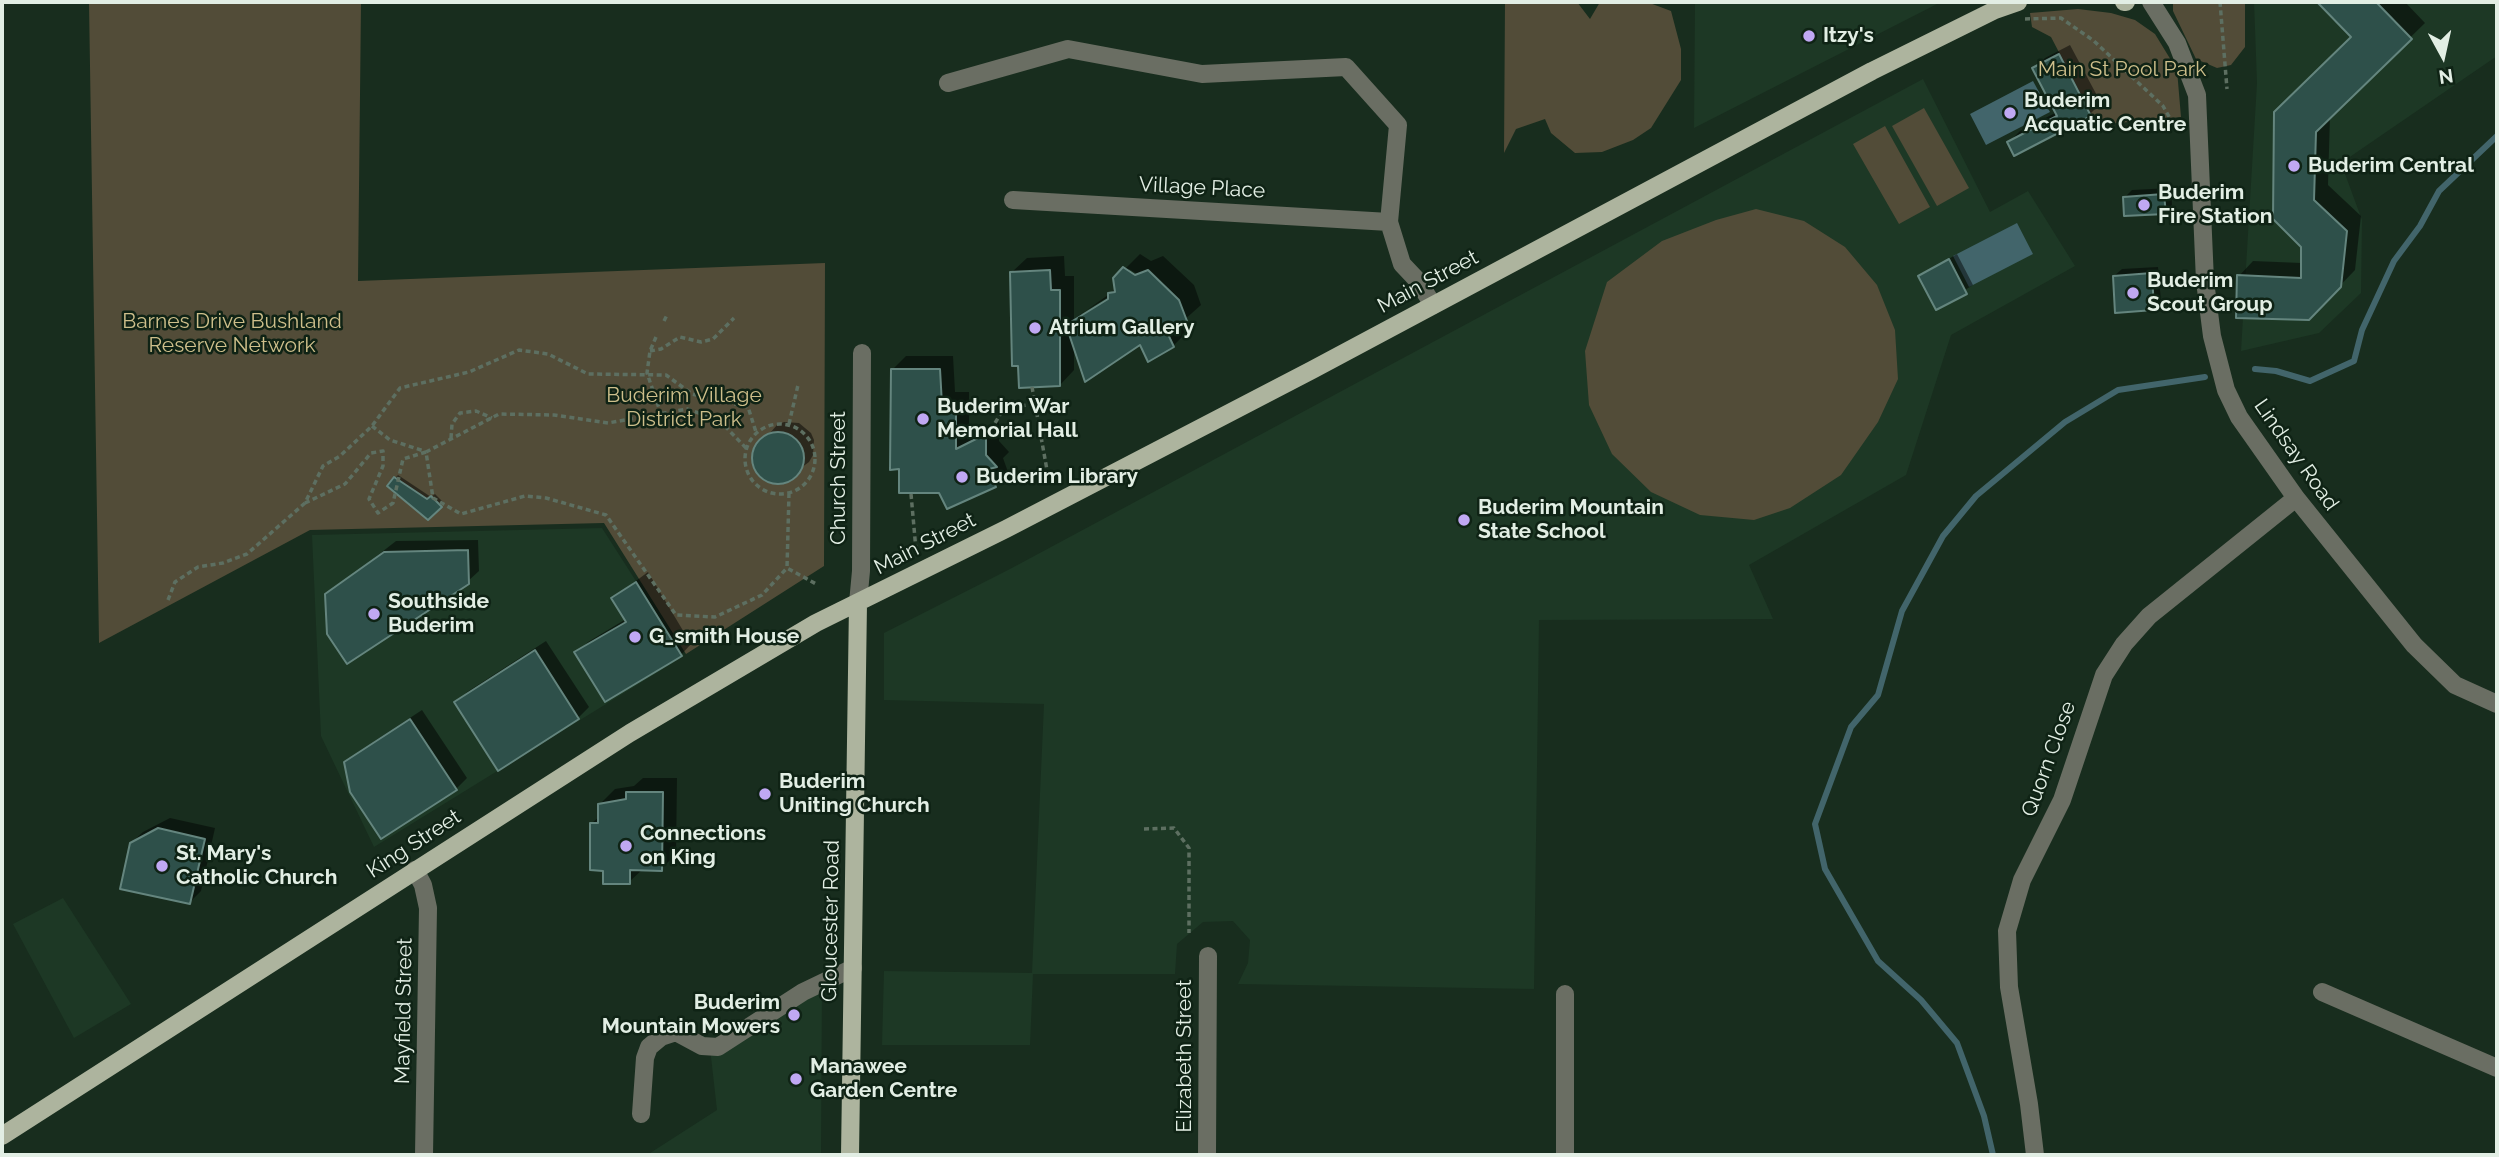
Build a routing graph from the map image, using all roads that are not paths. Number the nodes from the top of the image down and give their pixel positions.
1 (2151, 2) edge
2 (2020, 10) edge
3 (948, 83) dead end
4 (1013, 200) dead end
5 (1389, 222) junction
6 (1433, 305) junction
7 (862, 353) dead end
8 (2296, 498) junction
9 (858, 603) junction
10 (2497, 704) edge
11 (415, 870) junction
12 (1208, 956) dead end
13 (853, 968) junction
14 (2322, 992) dead end
15 (1566, 994) dead end
16 (2497, 1068) edge
17 (641, 1114) dead end
18 (2, 1136) edge
19 (424, 1155) edge
20 (850, 1155) edge
21 (1207, 1155) edge
22 (1565, 1155) edge
23 (2035, 1155) edge

1 - 8 street, Lindsay Road
2 - 6 main road, Main Street
3 - 5 street
4 - 5 street, Village Place
5 - 6 street
6 - 9 main road, Main Street
7 - 9 street, Church Street
8 - 10 street, Lindsay Road
8 - 23 street, Quorn Close
9 - 11 main road, King Street
9 - 13 main road, Gloucester Road
11 - 18 main road, King Street
11 - 19 street, Mayfield Street
12 - 21 street, Elizabeth Street
13 - 17 street
13 - 20 main road, Gloucester Road
14 - 16 street
15 - 22 street

